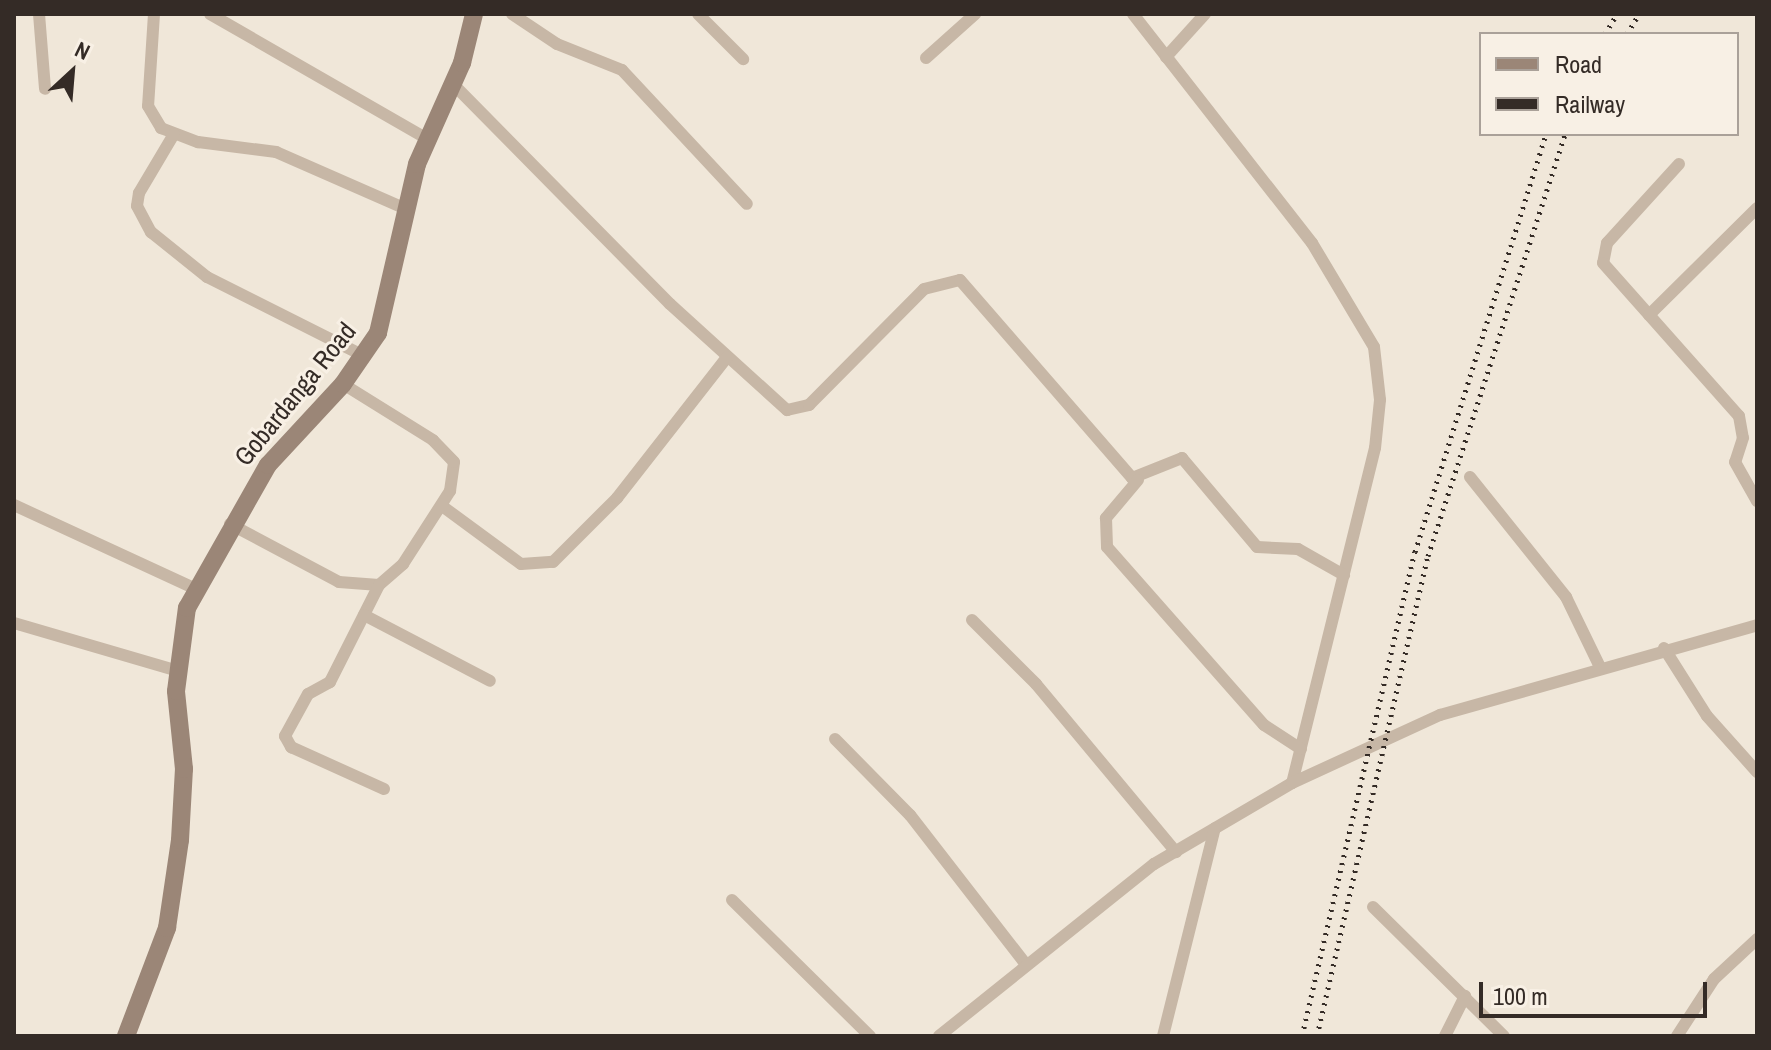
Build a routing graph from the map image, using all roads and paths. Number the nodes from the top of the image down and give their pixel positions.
1 (39, 14) edge
2 (154, 14) edge
3 (210, 14) edge
4 (474, 14) edge
5 (512, 14) edge
6 (698, 14) edge
7 (975, 14) edge
8 (1133, 14) edge
9 (1205, 14) edge
10 (1166, 57) junction
11 (926, 58) dead end
12 (743, 59) dead end
13 (453, 84) junction
14 (45, 89) dead end
15 (174, 134) junction
16 (427, 139) junction
17 (1679, 164) dead end
18 (747, 204) dead end
19 (1757, 208) edge
20 (406, 209) junction
21 (1649, 315) junction
22 (364, 356) junction
23 (727, 357) junction
24 (343, 384) junction
25 (1470, 477) dead end
26 (1138, 480) junction
27 (1757, 501) edge
28 (14, 505) edge
29 (442, 506) junction
30 (230, 524) junction
31 (1344, 575) junction
32 (379, 585) junction
33 (194, 588) junction
34 (364, 615) junction
35 (972, 620) dead end
36 (14, 623) edge
37 (1757, 625) edge
38 (1664, 648) junction
39 (1599, 665) junction
40 (178, 671) junction
41 (490, 681) dead end
42 (835, 739) dead end
43 (1301, 749) junction
44 (1757, 772) edge
45 (1292, 783) junction
46 (384, 789) dead end
47 (1215, 828) junction
48 (1176, 852) junction
49 (732, 900) dead end
50 (1373, 907) dead end
51 (1757, 939) edge
52 (1025, 963) junction
53 (1465, 996) junction
54 (126, 1036) edge
55 (870, 1036) edge
56 (939, 1036) edge
57 (1163, 1036) edge
58 (1445, 1036) edge
59 (1504, 1036) edge
60 (1677, 1036) edge

1 - 14 street
2 - 15 street
3 - 16 street
4 - 13 main road, Gobardanga Road
5 - 18 street
6 - 12 street
7 - 11 street
8 - 10 street
9 - 10 street
10 - 31 street
13 - 16 main road, Gobardanga Road
13 - 23 street
15 - 20 street
15 - 22 street
16 - 20 main road, Gobardanga Road
17 - 21 street
19 - 21 street
20 - 22 main road, Gobardanga Road
21 - 27 street
22 - 24 main road, Gobardanga Road
23 - 26 street
23 - 29 street
24 - 29 street
24 - 30 main road, Gobardanga Road
25 - 39 street
26 - 31 street
26 - 43 street
28 - 33 street
29 - 32 street
30 - 32 street
30 - 33 main road, Gobardanga Road
31 - 43 street
32 - 34 street
33 - 40 main road, Gobardanga Road
34 - 41 street
34 - 46 street
35 - 48 street
36 - 40 street
37 - 38 street
38 - 39 street
38 - 44 street
39 - 45 street
40 - 54 main road, Gobardanga Road
42 - 52 street
43 - 45 street
45 - 47 street
47 - 48 street
47 - 57 street
48 - 52 street
49 - 55 street
50 - 53 street
51 - 60 street
52 - 56 street
53 - 58 street
53 - 59 street

